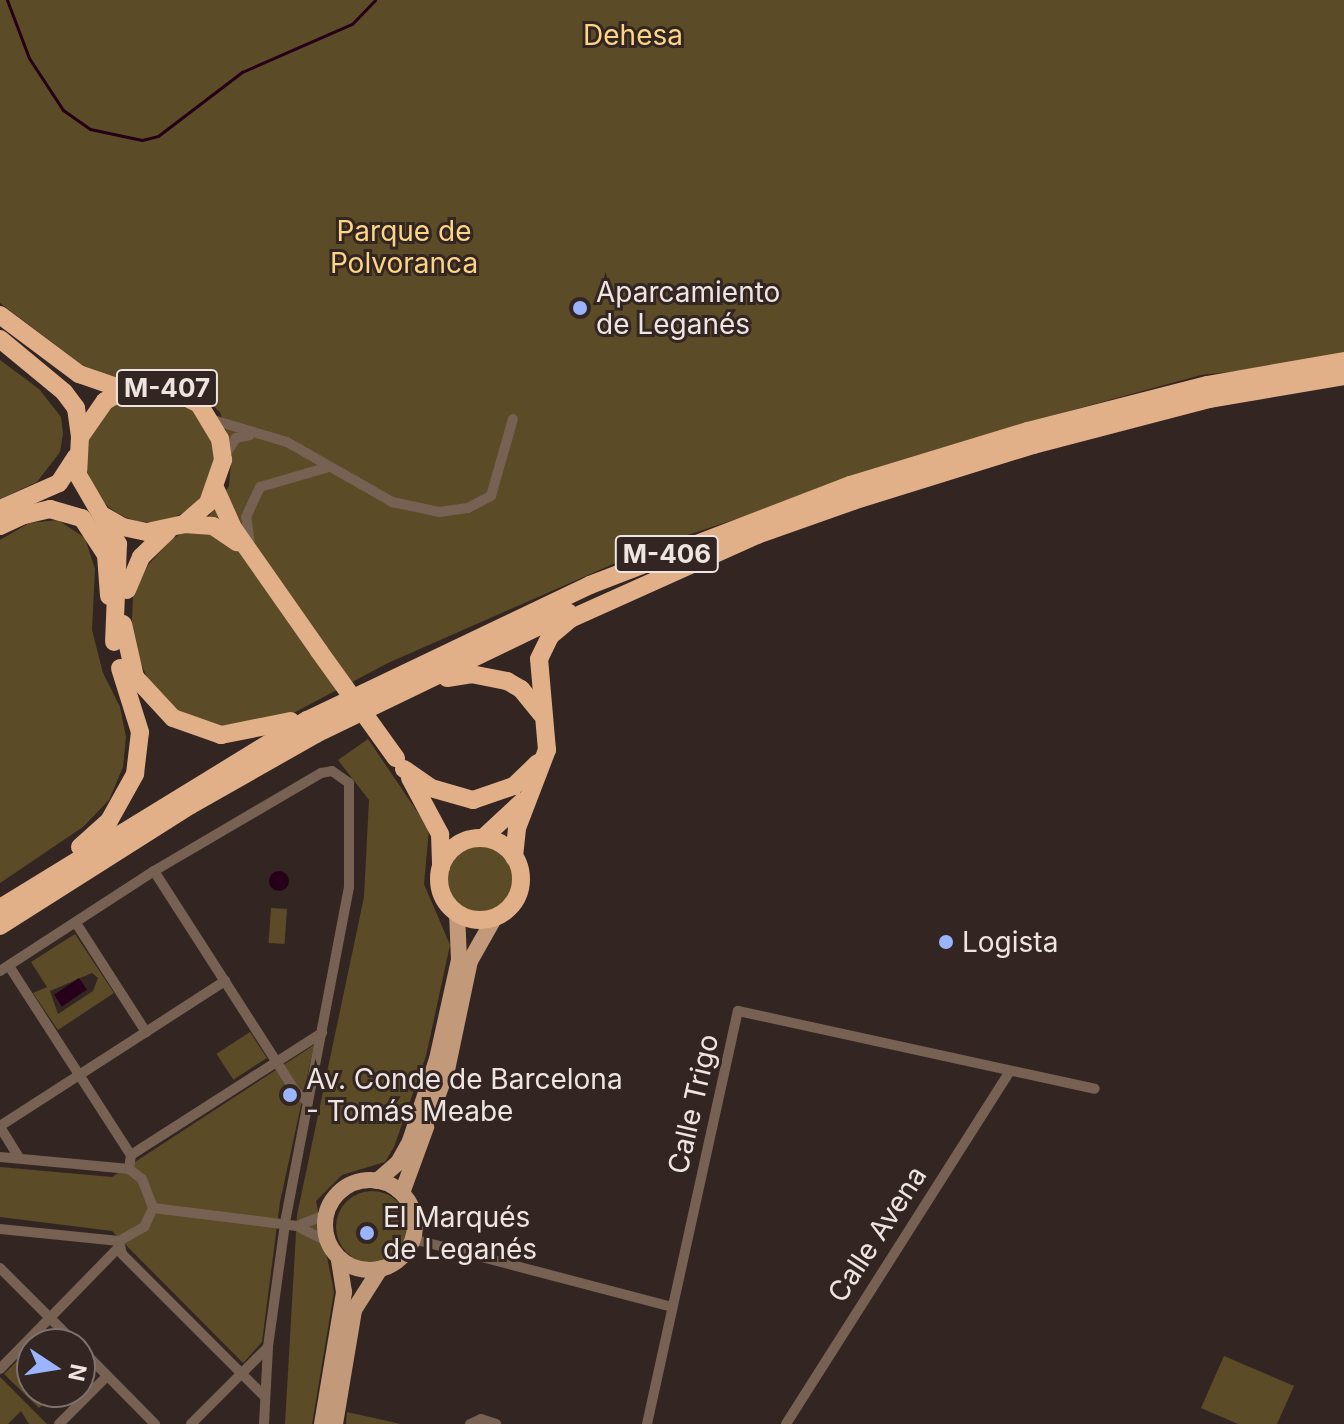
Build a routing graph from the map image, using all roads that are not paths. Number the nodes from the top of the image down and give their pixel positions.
1 (0, 315) edge
2 (0, 339) edge
3 (1344, 361) edge
4 (1344, 376) edge
5 (125, 390) junction
6 (211, 419) junction
7 (513, 419) dead end
8 (264, 433) junction
9 (80, 437) junction
10 (76, 457) junction
11 (223, 460) junction
12 (329, 467) junction
13 (216, 490) junction
14 (0, 509) edge
15 (99, 512) junction
16 (20, 516) junction
17 (0, 526) edge
18 (178, 526) junction
19 (745, 540) junction
20 (256, 559) junction
21 (114, 642) junction
22 (439, 654) junction
23 (547, 725) junction
24 (316, 734) junction
25 (547, 750) junction
26 (400, 764) junction
27 (527, 796) junction
28 (423, 798) junction
29 (478, 838) junction
30 (514, 857) junction
31 (441, 867) junction
32 (154, 871) junction
33 (44, 880) junction
34 (0, 908) edge
35 (457, 913) junction
36 (495, 917) junction
37 (76, 923) junction
38 (0, 926) edge
39 (4, 969) edge
40 (225, 981) junction
41 (146, 1032) junction
42 (322, 1033) junction
43 (278, 1061) junction
44 (1010, 1071) junction
45 (79, 1075) junction
46 (1095, 1089) dead end
47 (308, 1102) junction
48 (0, 1126) edge
49 (131, 1155) junction
50 (18, 1156) junction
51 (0, 1157) edge
52 (129, 1169) junction
53 (377, 1181) junction
54 (402, 1193) junction
55 (153, 1208) junction
56 (326, 1215) junction
57 (285, 1224) junction
58 (297, 1226) junction
59 (1, 1231) edge
60 (413, 1239) junction
61 (328, 1242) junction
62 (118, 1245) junction
63 (339, 1259) junction
64 (0, 1268) edge
65 (380, 1269) junction
66 (672, 1307) junction
67 (50, 1318) junction
68 (60, 1328) edge
69 (268, 1347) junction
70 (96, 1365) edge
71 (0, 1369) edge
72 (242, 1373) junction
73 (107, 1376) junction
74 (265, 1397) junction
75 (59, 1424) edge
76 (155, 1424) edge
77 (191, 1424) edge
78 (264, 1424) edge
79 (322, 1424) edge
80 (335, 1424) edge
81 (470, 1424) edge
82 (496, 1424) edge
83 (647, 1424) edge
84 (786, 1424) edge

1 - 5 highway, M-407
2 - 9 highway, M-407
3 - 22 highway, M-406
4 - 19 highway, M-406
5 - 6 highway, M-407
5 - 9 highway, M-407
6 - 8 street
6 - 11 highway, M-407
7 - 12 street
8 - 11 street
8 - 12 street
9 - 10 highway, M-407
10 - 14 highway
10 - 15 highway, M-407
11 - 13 highway, M-407
12 - 20 street
13 - 18 highway
13 - 20 highway
15 - 16 highway
15 - 18 highway
15 - 21 highway, M-406
16 - 17 highway
16 - 21 highway, M-406
18 - 20 highway
18 - 22 highway, M-406
19 - 23 highway, M-406
19 - 24 highway, M-406
20 - 26 highway, bridge
21 - 33 highway, M-406
22 - 33 highway, M-406
23 - 24 highway, M-406
23 - 25 highway, M-406
24 - 38 highway, M-406
25 - 26 highway
25 - 27 highway, M-406
26 - 28 highway
27 - 29 highway, M-406
27 - 30 highway, M-406
28 - 29 highway
28 - 31 highway
29 - 30 highway
29 - 31 highway
30 - 36 highway
31 - 35 highway
32 - 37 street
32 - 40 street
32 - 42 street
33 - 34 highway, M-406
35 - 36 highway
35 - 53 main road
36 - 54 main road
37 - 39 street
37 - 41 street
39 - 45 street
40 - 41 street
40 - 43 street
41 - 45 street
42 - 43 street
42 - 47 street
43 - 47 street
43 - 49 street
44 - 46 street, Calle Trigo
44 - 66 street, Calle Trigo
44 - 84 street, Calle Avena
45 - 48 street
45 - 49 street
47 - 57 street
48 - 50 street
49 - 52 street
50 - 51 street
50 - 52 street
52 - 55 street
53 - 54 main road
53 - 56 main road
54 - 60 main road
55 - 57 street
55 - 62 street
56 - 58 street
56 - 61 main road
57 - 58 street
57 - 69 street
58 - 61 street
59 - 62 street
60 - 65 main road
60 - 66 street
61 - 63 main road
62 - 67 street
62 - 72 street
63 - 65 main road
63 - 79 main road
64 - 67 street
65 - 80 main road
66 - 83 street, Calle Trigo
67 - 68 street
67 - 71 street
69 - 72 street
69 - 74 street
70 - 73 street
72 - 74 street
72 - 77 street
73 - 75 street
73 - 76 street
74 - 78 street
81 - 82 street

